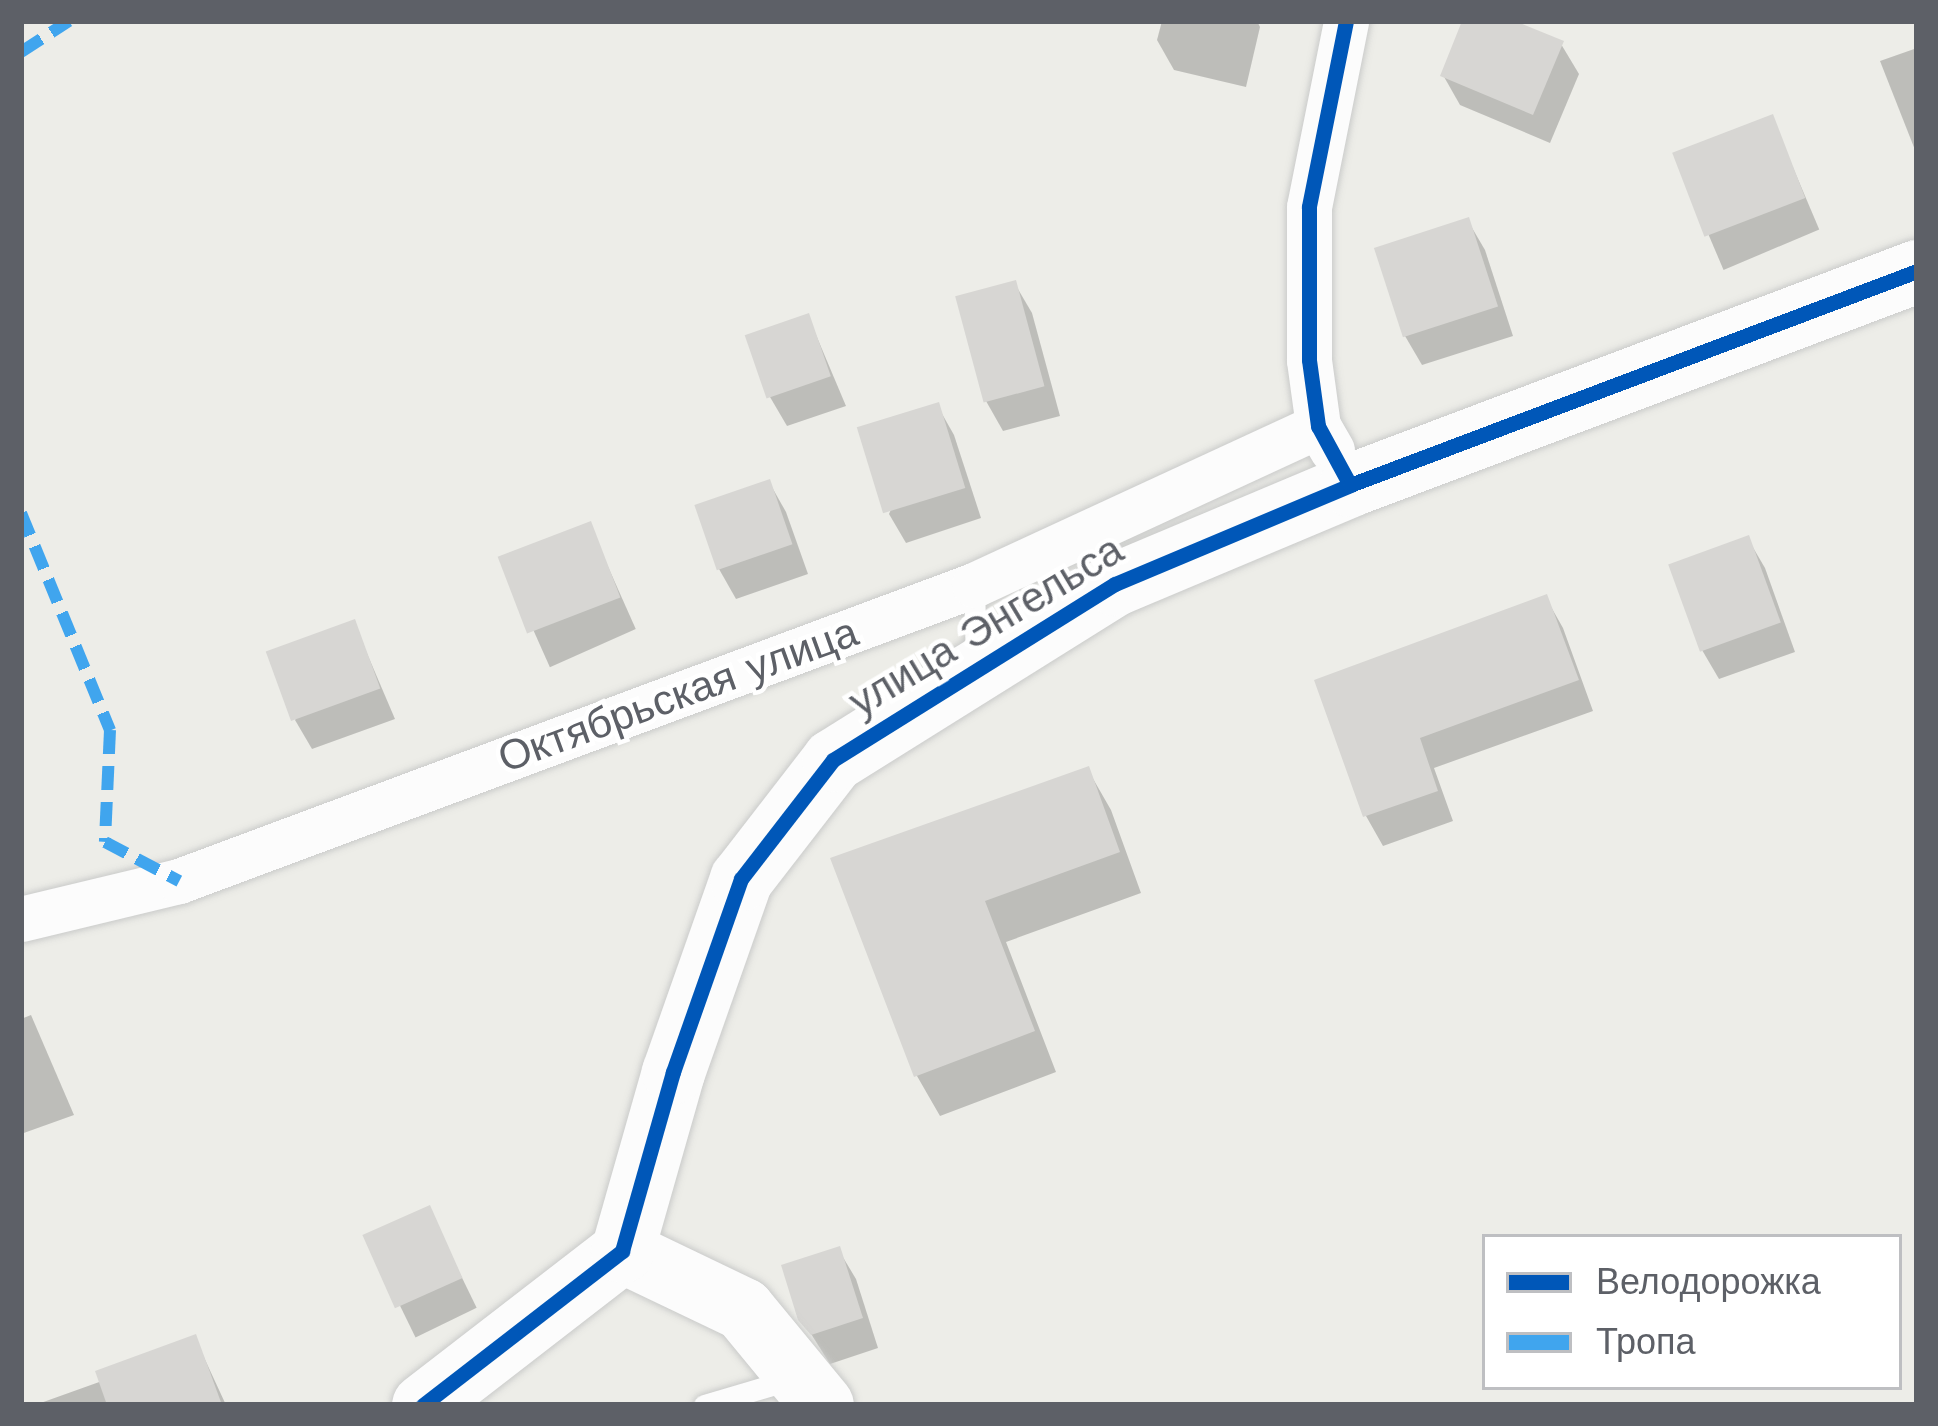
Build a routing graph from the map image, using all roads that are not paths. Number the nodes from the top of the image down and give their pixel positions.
1 (1346, 21) edge
2 (1917, 272) edge
3 (1318, 426) junction
4 (1350, 484) junction
5 (974, 585) junction
6 (976, 667) junction
7 (21, 920) edge
8 (622, 1251) junction
9 (812, 1390) edge
10 (423, 1405) edge
11 (704, 1405) edge

1 - 3 street
2 - 4 street, улица Энгельса
3 - 4 street
3 - 5 street, Октябрьская улица
4 - 6 street, улица Энгельса
5 - 6 lane
5 - 7 street, Октябрьская улица
6 - 8 street, улица Энгельса
8 - 9 street
8 - 10 street
9 - 11 lane

